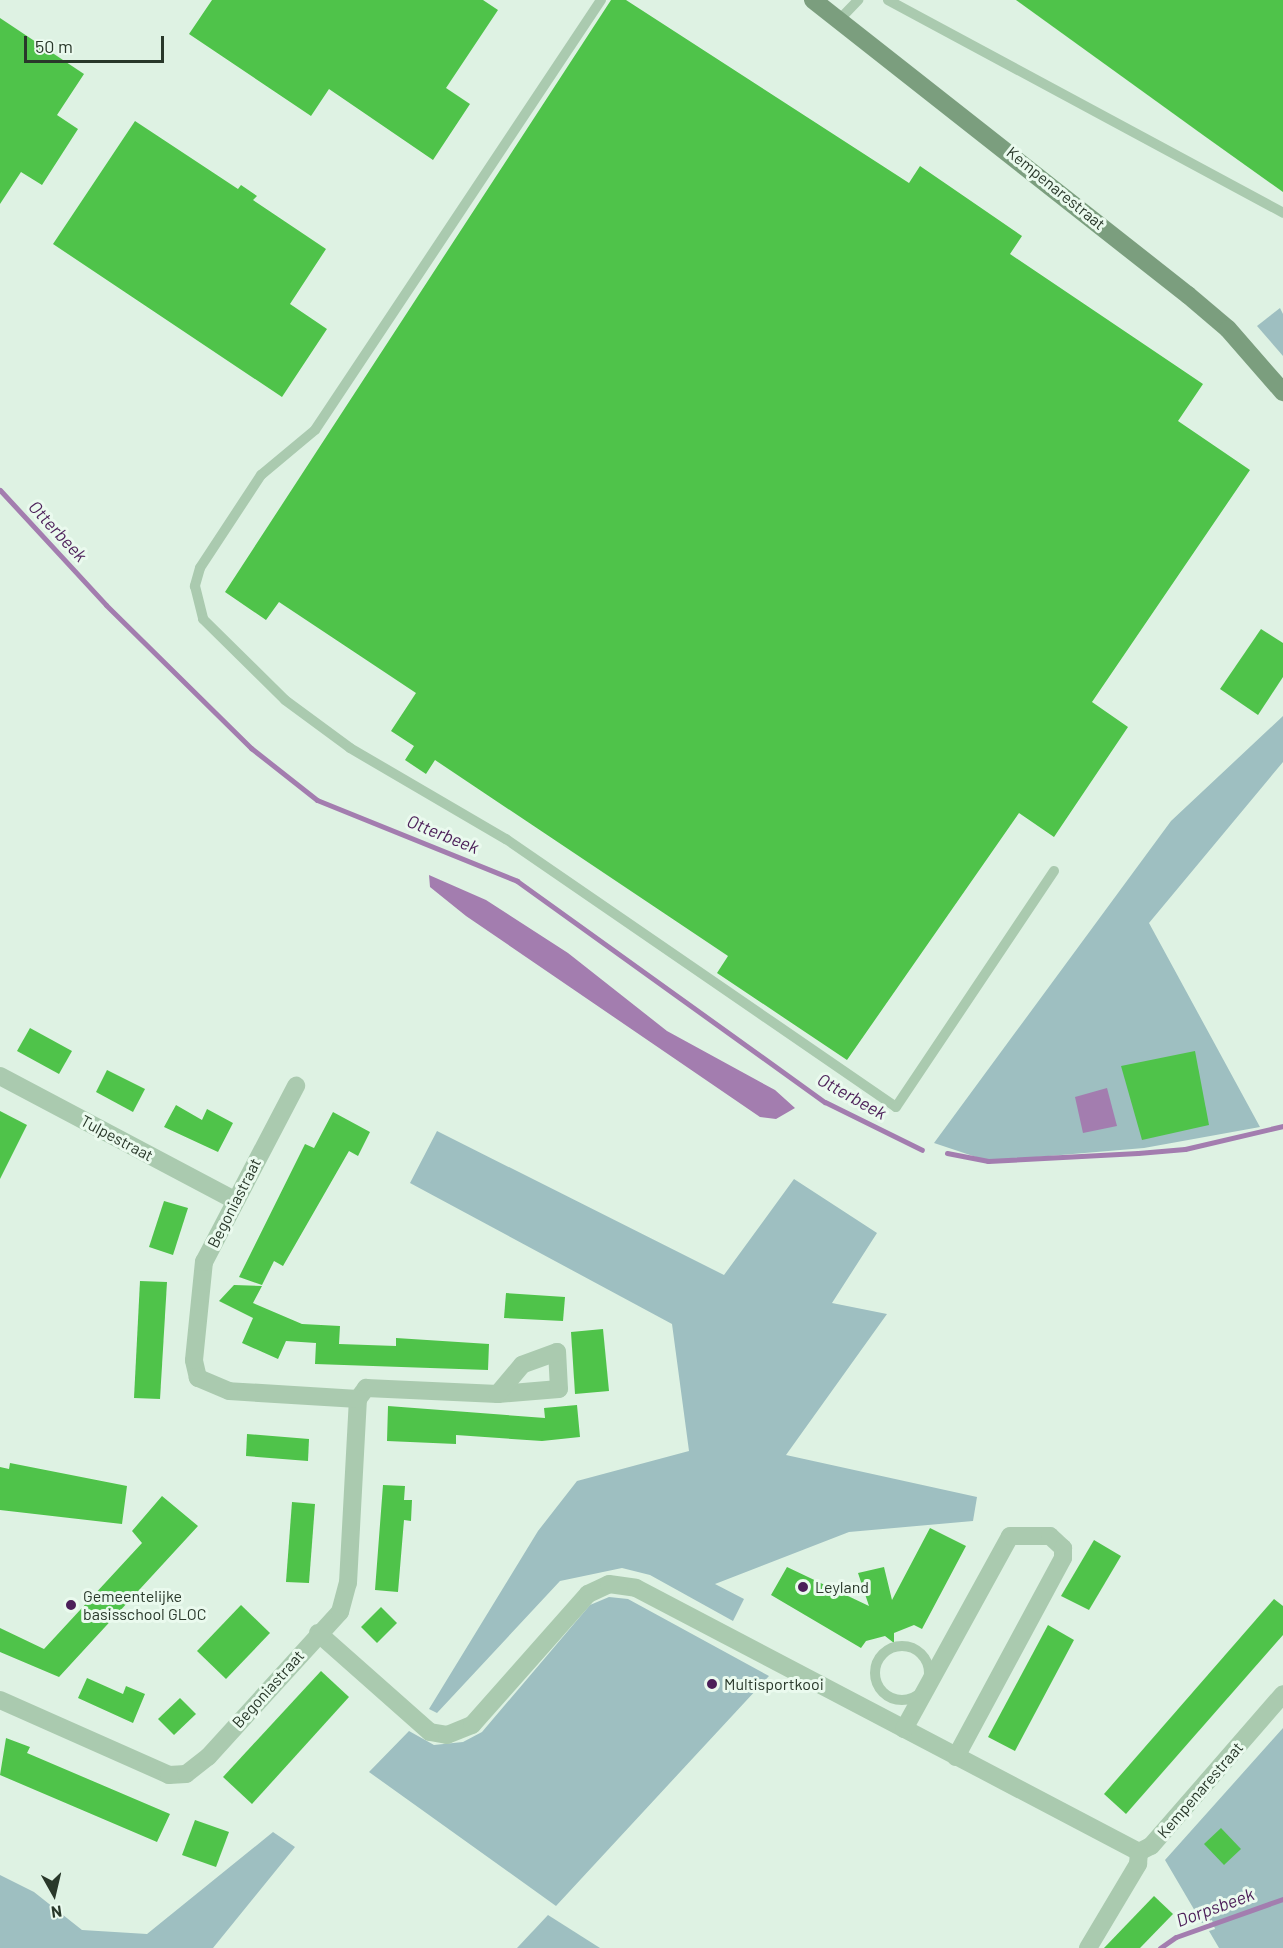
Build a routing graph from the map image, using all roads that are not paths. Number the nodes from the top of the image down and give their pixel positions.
1 (601, 0) edge
2 (813, 0) edge
3 (858, 0) edge
4 (888, 0) edge
5 (839, 20) junction
6 (1283, 213) edge
7 (1283, 392) edge
8 (1054, 871) dead end
9 (0, 1076) edge
10 (296, 1086) dead end
11 (234, 1200) junction
12 (498, 1394) dead end
13 (358, 1399) junction
14 (318, 1633) junction
15 (925, 1688) junction
16 (1283, 1694) edge
17 (0, 1700) edge
18 (904, 1729) junction
19 (956, 1757) junction
20 (1139, 1852) junction
21 (1088, 1948) edge

1 - 8 lane
2 - 5 street, Kempenarestraat
3 - 5 lane
4 - 6 lane
5 - 7 street, Kempenarestraat
9 - 11 street, Tulpestraat
10 - 11 street, Begoniastraat
11 - 13 street, Begoniastraat
12 - 13 street, Begoniastraat
13 - 14 street, Begoniastraat
14 - 17 street, Begoniastraat
14 - 18 street
15 - 15 lane
15 - 18 street
15 - 19 street
16 - 20 street, Kempenarestraat
18 - 19 street
19 - 20 street
20 - 21 street

